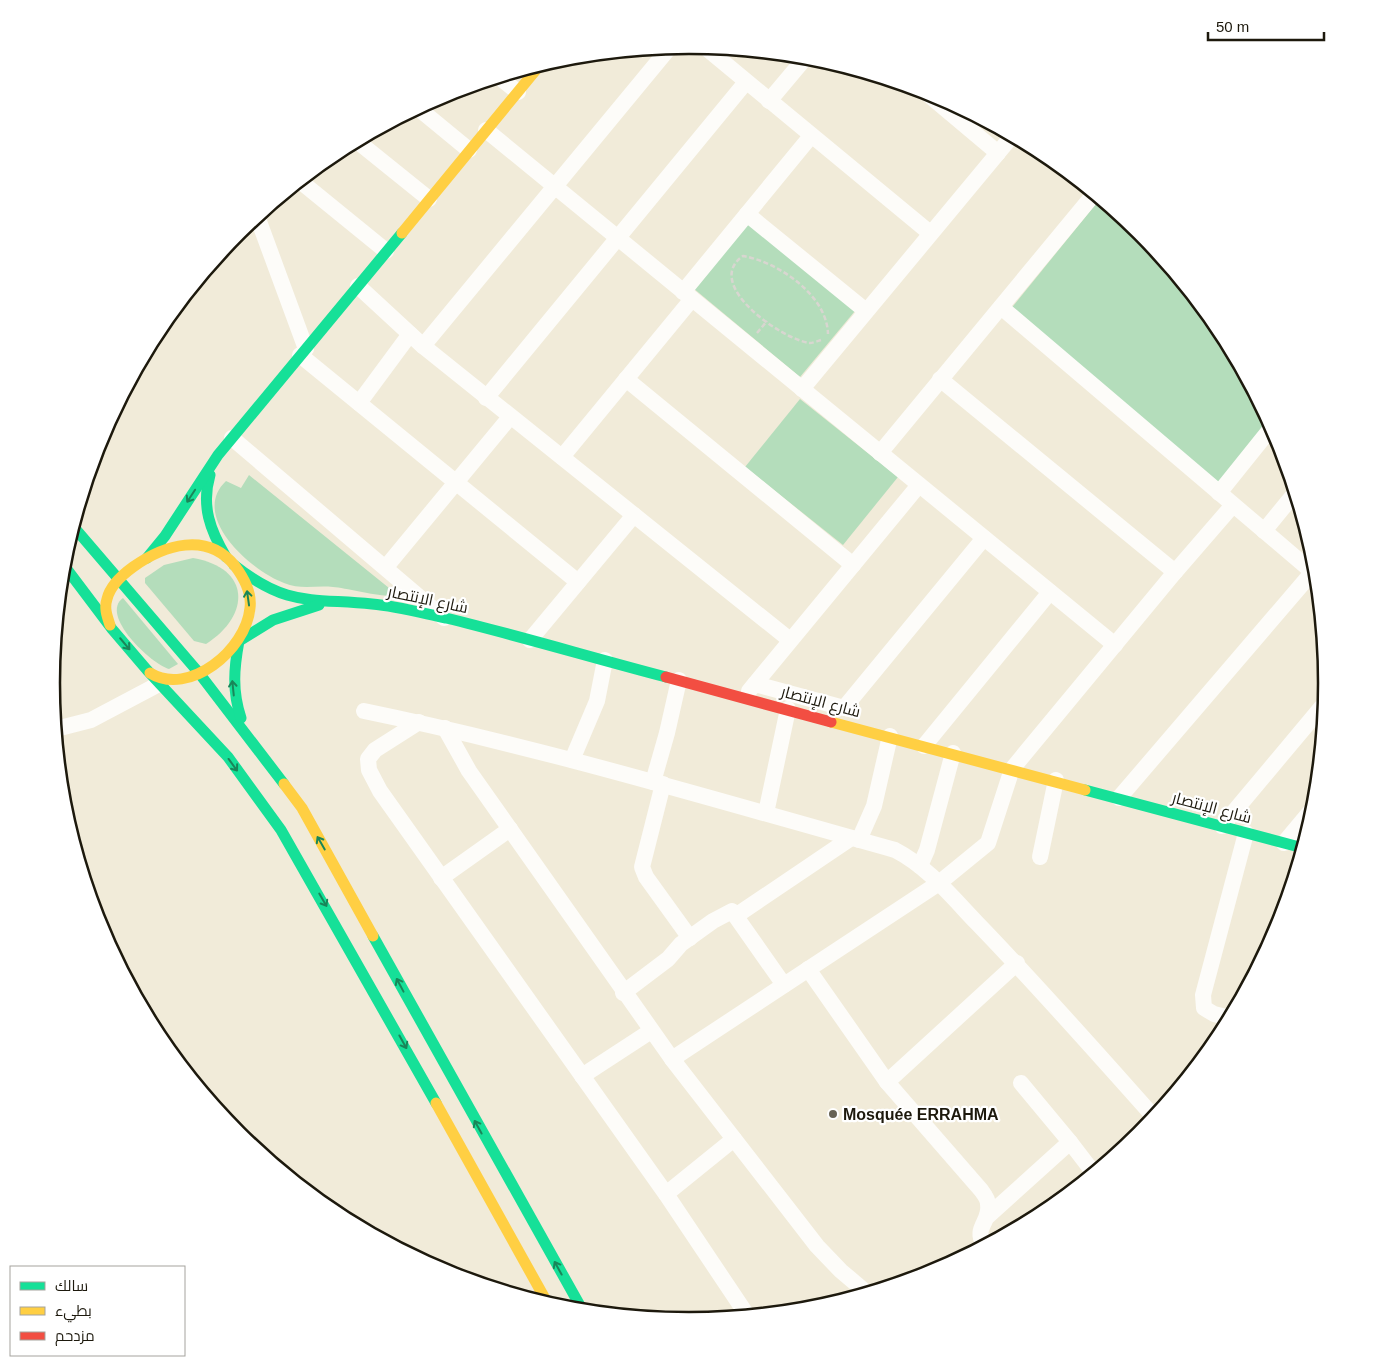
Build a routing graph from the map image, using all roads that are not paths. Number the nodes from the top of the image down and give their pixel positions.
1 (664, 55) edge
2 (715, 55) edge
3 (800, 64) edge
4 (533, 73) edge
5 (505, 82) edge
6 (746, 82) junction
7 (518, 92) junction
8 (769, 101) junction
9 (946, 109) edge
10 (424, 113) edge
11 (486, 130) junction
12 (811, 136) junction
13 (1008, 141) edge
14 (362, 145) edge
15 (469, 150) junction
16 (998, 153) junction
17 (305, 185) edge
18 (555, 187) junction
19 (429, 199) junction
20 (1090, 199) edge
21 (747, 214) junction
22 (260, 223) edge
23 (930, 233) junction
24 (618, 238) junction
25 (386, 251) junction
26 (358, 286) junction
27 (687, 295) junction
28 (1001, 307) junction
29 (866, 311) junction
30 (410, 334) junction
31 (423, 346) junction
32 (303, 352) junction
33 (626, 379) junction
34 (940, 380) junction
35 (802, 389) junction
36 (486, 398) junction
37 (359, 403) junction
38 (510, 417) junction
39 (1266, 434) edge
40 (232, 438) junction
41 (880, 453) junction
42 (218, 455) junction
43 (562, 457) junction
44 (456, 482) junction
45 (919, 484) junction
46 (1219, 492) junction
47 (1290, 499) edge
48 (1233, 505) junction
49 (634, 515) junction
50 (1264, 531) junction
51 (78, 532) edge
52 (984, 538) junction
53 (226, 557) junction
54 (147, 558) junction
55 (234, 565) junction
56 (853, 565) junction
57 (1307, 566) edge
58 (386, 567) junction
59 (1175, 572) junction
60 (70, 573) edge
61 (117, 579) junction
62 (1309, 579) edge
63 (578, 582) junction
64 (1050, 592) junction
65 (328, 603) junction
66 (445, 618) junction
67 (112, 629) junction
68 (239, 640) junction
69 (530, 640) junction
70 (790, 640) junction
71 (1115, 645) junction
72 (605, 660) junction
73 (147, 670) junction
74 (199, 673) junction
75 (679, 680) junction
76 (159, 684) junction
77 (755, 684) junction
78 (744, 698) junction
79 (788, 709) junction
80 (364, 711) dead end
81 (1317, 713) edge
82 (419, 722) junction
83 (61, 728) edge
84 (445, 728) junction
85 (246, 733) junction
86 (890, 736) junction
87 (924, 746) junction
88 (953, 753) junction
89 (572, 760) junction
90 (1012, 770) junction
91 (1056, 780) junction
92 (658, 783) junction
93 (1119, 798) junction
94 (766, 814) junction
95 (1303, 821) edge
96 (1222, 826) junction
97 (510, 829) junction
98 (1246, 833) junction
99 (855, 839) junction
100 (1284, 843) junction
101 (1297, 847) edge
102 (1040, 857) dead end
103 (920, 866) junction
104 (441, 878) junction
105 (938, 883) junction
106 (737, 915) junction
107 (690, 938) junction
108 (1017, 963) junction
109 (808, 969) junction
110 (784, 985) junction
111 (623, 993) junction
112 (1223, 1016) edge
113 (652, 1031) junction
114 (672, 1059) junction
115 (582, 1076) junction
116 (887, 1082) junction
117 (1021, 1083) dead end
118 (1149, 1112) edge
119 (734, 1139) junction
120 (1070, 1142) junction
121 (1090, 1168) edge
122 (666, 1194) junction
123 (988, 1216) junction
124 (981, 1240) edge
125 (861, 1288) edge
126 (543, 1295) edge
127 (579, 1302) edge
128 (743, 1310) edge

1 - 18 street
2 - 6 street
3 - 8 street
4 - 7 main road
5 - 7 street
6 - 8 street
6 - 24 street
7 - 11 main road
8 - 12 street
9 - 16 street
10 - 15 street
11 - 15 main road
11 - 18 street
12 - 21 street
12 - 23 street
13 - 16 street
14 - 19 street
15 - 19 main road
16 - 23 street
17 - 25 street
18 - 24 street
18 - 31 street
19 - 25 main road
20 - 28 street
21 - 27 street
21 - 29 street
22 - 32 street
23 - 29 street
24 - 27 street
24 - 36 street
25 - 26 main road
26 - 30 street
26 - 32 main road
27 - 33 street
27 - 35 street
28 - 34 street
28 - 46 street
29 - 35 street
30 - 31 street
30 - 37 street
31 - 36 street
32 - 37 street
32 - 40 main road
33 - 43 street
33 - 56 street
34 - 41 street
34 - 59 street
35 - 41 street
36 - 38 street
37 - 44 street
38 - 43 street
38 - 44 street
39 - 46 street
40 - 42 main road
40 - 58 street
41 - 45 street
42 - 53 main road
42 -> 54 main road
43 - 49 street
44 - 58 street
44 - 63 street
45 - 52 street
45 - 56 street
46 - 48 street
47 - 50 street
48 - 50 street
48 - 59 street
49 - 63 street
49 - 70 street
50 - 57 street
51 - 61 main road
52 - 64 street
52 - 77 street
53 - 54 main road
53 - 55 main road
54 - 61 main road
55 - 65 main road
68 -> 55 main road
56 - 70 street
58 - 66 street
59 - 71 street
60 - 67 main road
61 - 67 main road
61 - 74 main road
62 - 93 street
63 - 69 street
64 - 71 street
64 - 87 street
65 - 66 main road, شارع الإنتصار
65 - 68 main road
66 - 69 main road, شارع الإنتصار
67 -> 73 main road
68 - 74 main road
85 -> 68 main road
69 - 72 main road, شارع الإنتصار
70 - 77 street
71 - 90 street
72 - 75 main road, شارع الإنتصار
72 - 89 street
73 - 74 main road
73 - 76 main road
74 - 85 main road
75 - 78 main road, شارع الإنتصار
75 - 92 street
76 - 83 street
76 -> 126 main road
77 - 78 street
78 - 79 main road, شارع الإنتصار
79 - 86 main road, شارع الإنتصار
79 - 94 street
80 - 82 street
81 - 96 street
82 - 84 street
82 - 104 street
84 - 89 street
84 - 97 street
127 -> 85 main road
86 - 87 main road, شارع الإنتصار
86 - 99 street
87 - 88 main road, شارع الإنتصار
88 - 90 main road, شارع الإنتصار
88 - 103 street
89 - 92 street
90 - 91 main road, شارع الإنتصار
90 - 105 street
91 - 93 main road, شارع الإنتصار
91 - 102 street
92 - 94 street
92 - 107 street
93 - 96 main road, شارع الإنتصار
94 - 99 street
95 - 100 street
96 - 98 main road, شارع الإنتصار
97 - 104 street
97 - 111 street
98 - 100 main road, شارع الإنتصار
98 - 112 street
99 - 103 street
99 - 106 street
100 - 101 main road, شارع الإنتصار
103 - 105 street
104 - 115 street
105 - 108 street
105 - 109 street
106 - 107 street
106 - 110 street
107 - 111 street
108 - 116 street
108 - 118 street
109 - 110 street
109 - 116 street
110 - 114 street
111 - 113 street
113 - 114 street
113 - 115 street
114 - 119 street
115 - 122 street
116 - 123 street
117 - 120 street
119 - 122 street
119 - 125 street
120 - 121 street
120 - 123 street
122 - 128 street
123 - 124 street

